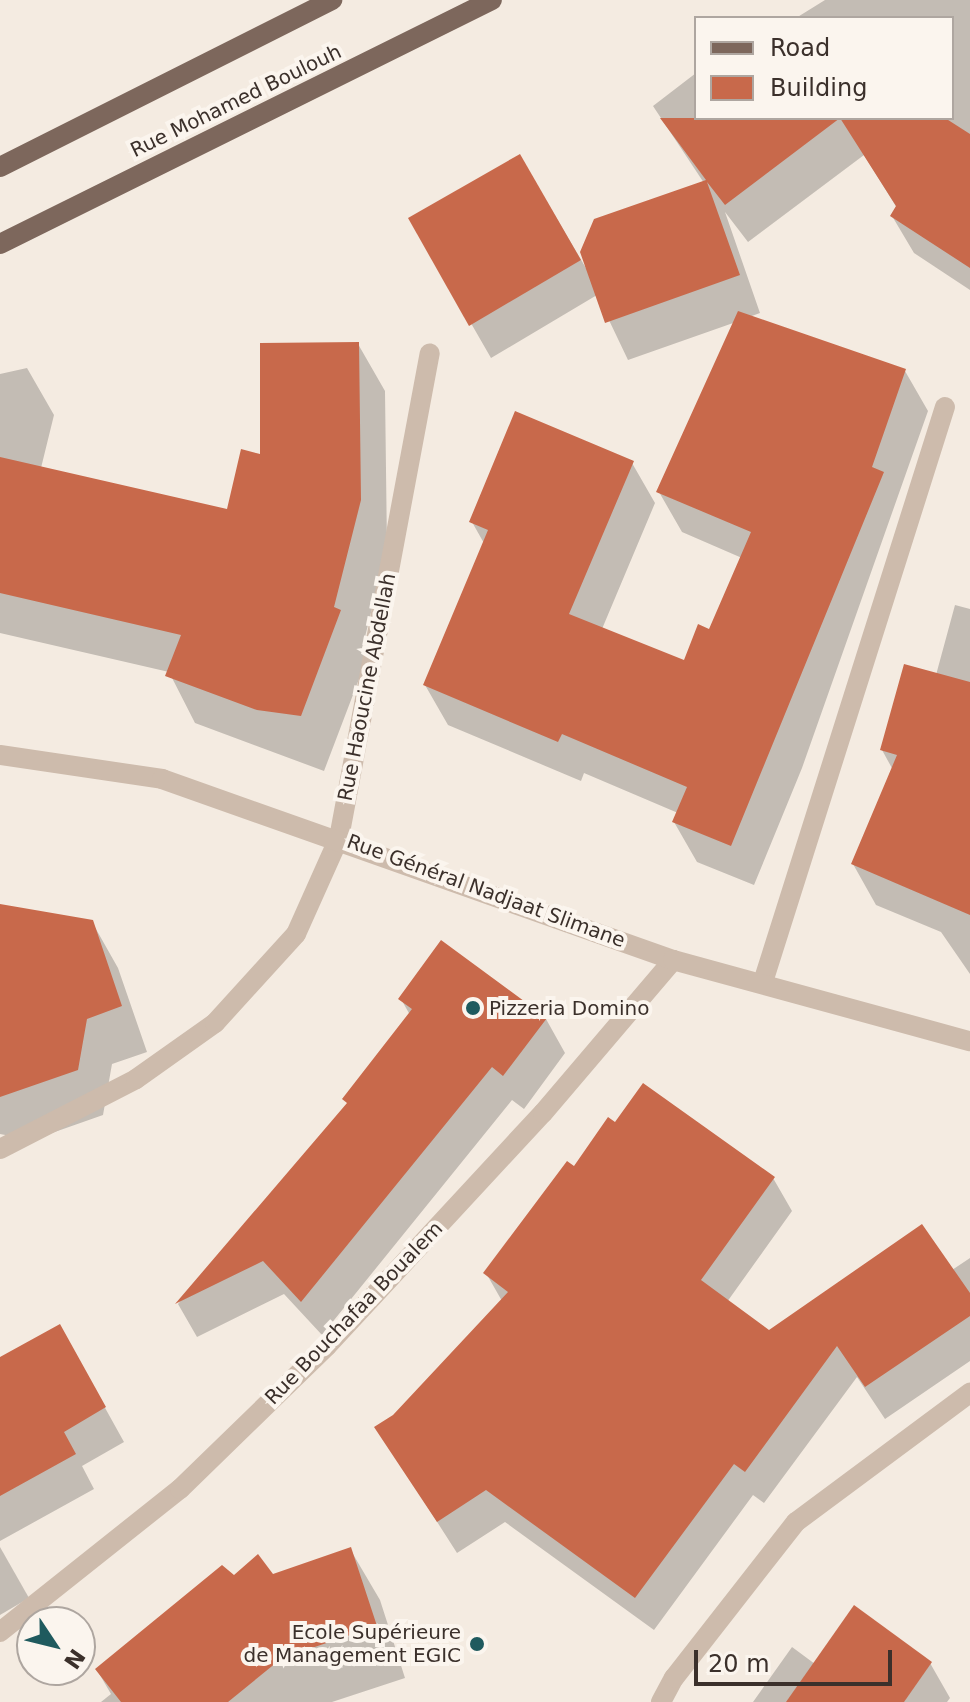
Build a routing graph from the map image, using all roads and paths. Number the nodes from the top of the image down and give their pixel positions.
1 (332, 0) edge
2 (492, 0) edge
3 (0, 167) edge
4 (0, 244) edge
5 (430, 353) dead end
6 (945, 407) dead end
7 (0, 755) edge
8 (339, 838) junction
9 (673, 960) junction
10 (763, 982) junction
11 (970, 1041) edge
12 (0, 1149) edge
13 (970, 1393) edge
14 (47, 1595) junction
15 (0, 1612) edge
16 (0, 1632) edge
17 (661, 1702) edge

1 - 3 main road
2 - 4 main road, Rue Mohamed Boulouh
5 - 8 street, Rue Haoucine Abdellah
6 - 10 street
7 - 8 street, Rue Général Nadjaat Slimane
8 - 9 street, Rue Général Nadjaat Slimane
8 - 12 street, Rue Haoucine Abdellah
9 - 10 street, Rue Général Nadjaat Slimane
9 - 14 street, Rue Bouchafaa Boualem
10 - 11 street, Rue Général Nadjaat Slimane
13 - 17 street
14 - 15 street
14 - 16 street, Rue Bouchafaa Boualem

